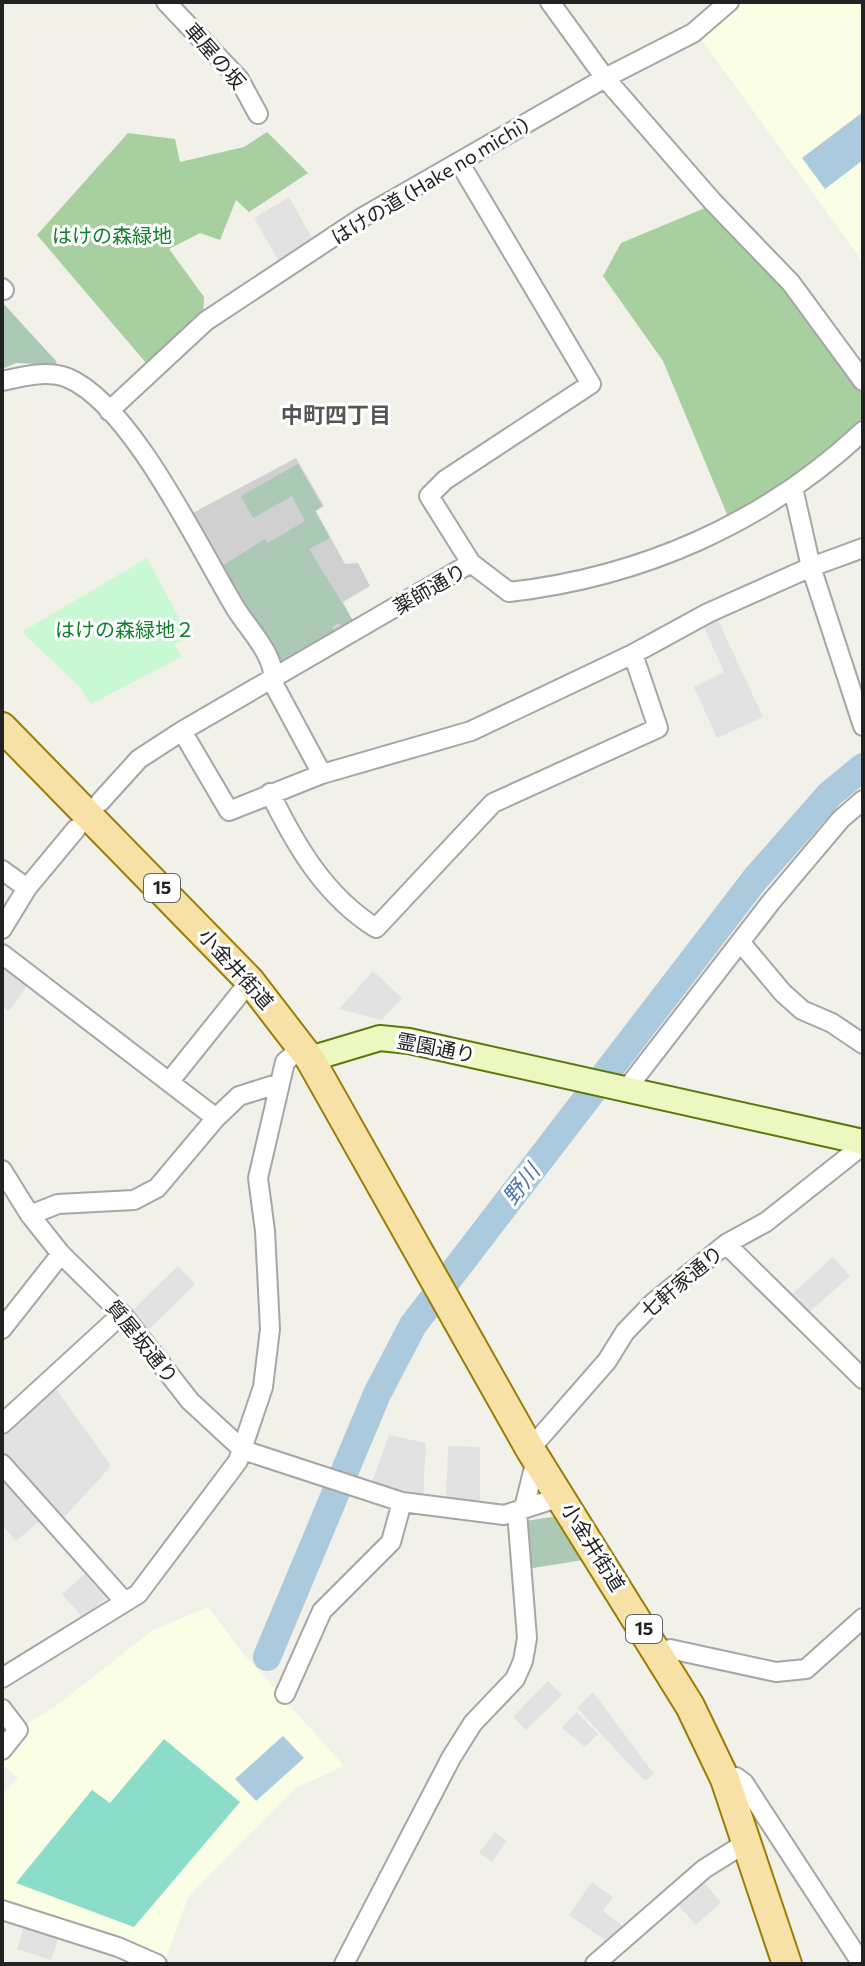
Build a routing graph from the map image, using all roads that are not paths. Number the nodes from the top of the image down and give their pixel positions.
1 (166, 2) edge
2 (550, 2) edge
3 (729, 2) edge
4 (605, 78) junction
5 (258, 114) dead end
6 (459, 162) junction
7 (2, 381) edge
8 (863, 381) edge
9 (109, 411) junction
10 (863, 431) edge
11 (793, 488) junction
12 (863, 548) edge
13 (471, 563) junction
14 (811, 567) junction
15 (633, 654) junction
16 (274, 677) junction
17 (861, 723) edge
18 (2, 727) edge
19 (182, 731) junction
20 (322, 774) junction
21 (270, 793) junction
22 (863, 800) edge
23 (100, 802) dead end
24 (76, 829) dead end
25 (2, 870) edge
26 (27, 888) junction
27 (2, 929) edge
28 (741, 943) junction
29 (2, 954) edge
30 (250, 981) junction
31 (863, 1044) edge
32 (306, 1053) junction
33 (169, 1082) junction
34 (277, 1084) junction
35 (625, 1091) junction
36 (216, 1118) junction
37 (863, 1143) edge
38 (2, 1170) edge
39 (30, 1215) junction
40 (726, 1244) junction
41 (61, 1254) junction
42 (122, 1314) junction
43 (2, 1329) edge
44 (863, 1379) edge
45 (2, 1424) edge
46 (243, 1450) junction
47 (535, 1456) junction
48 (2, 1464) edge
49 (560, 1494) junction
50 (402, 1502) junction
51 (520, 1510) junction
52 (125, 1602) junction
53 (863, 1618) edge
54 (661, 1655) junction
55 (2, 1678) edge
56 (285, 1694) dead end
57 (2, 1709) edge
58 (2, 1750) edge
59 (725, 1779) junction
60 (747, 1842) junction
61 (2, 1910) edge
62 (596, 1963) edge
63 (157, 1964) edge
64 (344, 1964) edge
65 (787, 1964) edge
66 (862, 1964) edge

1 - 5 street, 車屋の坂
2 - 4 street
3 - 4 street, はけの道 (Hake no michi)
4 - 6 street, はけの道 (Hake no michi)
4 - 8 street
6 - 9 street, はけの道 (Hake no michi)
6 - 13 street
7 - 9 street
9 - 16 street
10 - 11 street, 薬師通り
11 - 13 street, 薬師通り
11 - 14 street
12 - 14 street
13 - 16 street, 薬師通り
14 - 15 street
14 - 17 street
15 - 20 street
15 - 21 street
16 - 19 street, 薬師通り
16 - 20 street
18 - 30 main road, 小金井街道 / 15
19 - 21 street
19 - 23 street, 薬師通り
20 - 21 street
22 - 28 street
24 - 26 street
25 - 26 street
26 - 27 street
28 - 31 street
28 - 35 street
29 - 33 street
30 - 32 main road, 小金井街道 / 15
30 - 33 street
32 - 34 street
32 - 35 street, 霊園通り
32 - 47 main road, 小金井街道 / 15
33 - 36 street
34 - 36 street
34 - 46 street
35 - 37 street
36 - 39 street
37 - 40 street, 七軒家通り
38 - 39 street, 質屋坂通り
39 - 41 street, 質屋坂通り
40 - 44 street
40 - 47 street, 七軒家通り
41 - 42 street, 質屋坂通り
41 - 43 street
42 - 45 street
42 - 46 street, 質屋坂通り
46 - 50 street, 質屋坂通り
46 - 52 street
47 - 49 main road, 小金井街道 / 15
47 - 51 street, 七軒家通り
48 - 52 street
49 - 51 street
49 - 54 main road, 小金井街道 / 15
50 - 51 street
50 - 56 street
51 - 64 street, 七軒家通り
52 - 55 street
53 - 54 street
54 - 59 main road, 小金井街道 / 15
57 - 58 street
59 - 60 main road, 小金井街道 / 15
59 - 66 street
60 - 62 street
60 - 65 main road, 小金井街道 / 15
61 - 63 street

